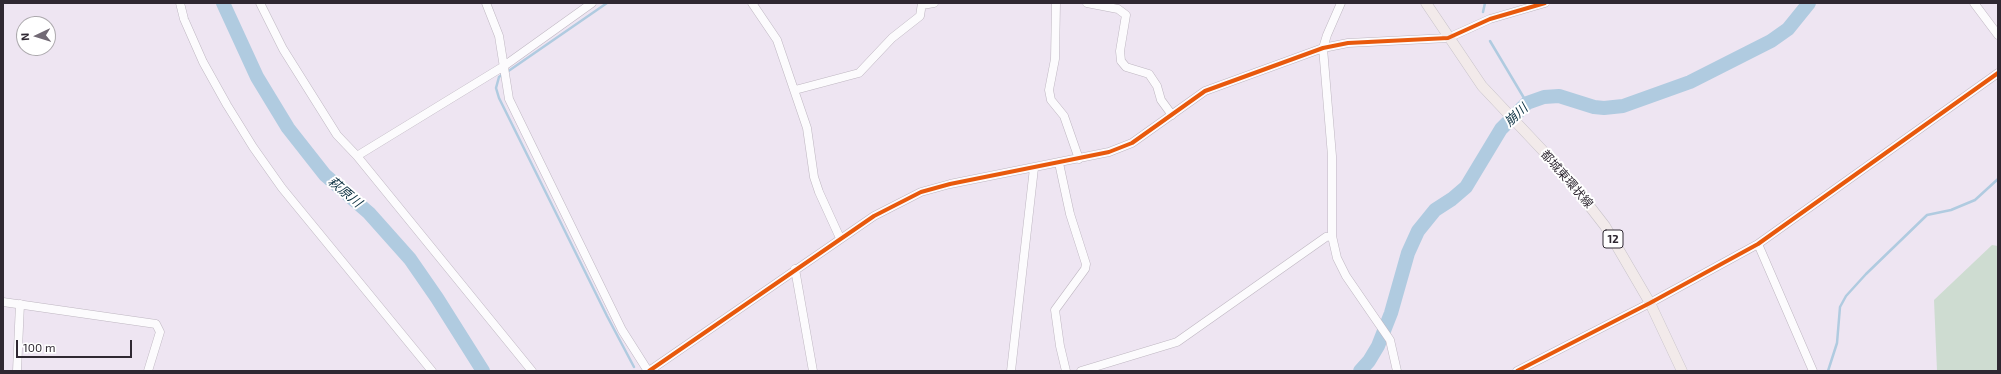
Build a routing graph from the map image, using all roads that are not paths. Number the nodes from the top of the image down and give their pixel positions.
1 (180, 3) edge
2 (260, 3) edge
3 (486, 3) edge
4 (592, 3) edge
5 (752, 3) edge
6 (934, 3) edge
7 (1056, 3) edge
8 (1086, 3) edge
9 (1341, 3) edge
10 (1426, 3) edge
11 (1545, 3) edge
12 (1974, 3) edge
13 (922, 4) edge
14 (1998, 35) edge
15 (1448, 38) junction
16 (1323, 48) junction
17 (504, 66) junction
18 (1998, 73) edge
19 (795, 90) junction
20 (1172, 115) junction
21 (357, 156) junction
22 (1079, 159) junction
23 (1059, 163) junction
24 (1034, 168) junction
25 (1332, 236) junction
26 (840, 238) junction
27 (1758, 244) junction
28 (795, 269) junction
29 (3, 302) edge
30 (1650, 303) junction
31 (20, 304) junction
32 (17, 371) edge
33 (148, 371) edge
34 (432, 371) edge
35 (532, 371) edge
36 (649, 371) edge
37 (813, 371) edge
38 (1011, 371) edge
39 (1066, 371) edge
40 (1081, 371) edge
41 (1396, 371) edge
42 (1517, 371) edge
43 (1682, 371) edge
44 (1813, 371) edge

1 - 34 street
2 - 21 street
3 - 17 street
4 - 17 street
5 - 19 street
6 - 13 street
7 - 22 street
8 - 20 street
9 - 16 street
10 - 15 main road, 都城東環状線 / 12
11 - 15 street
12 - 14 street
13 - 19 street
15 - 16 street
15 - 30 main road, 都城東環状線 / 12
16 - 20 street
16 - 25 street
17 - 21 street
17 - 36 street
18 - 27 street
19 - 26 street
20 - 22 street
21 - 35 street
22 - 23 street
23 - 24 street
23 - 39 street
24 - 26 street
24 - 38 street
25 - 40 street
25 - 41 street
26 - 28 street
27 - 30 street
27 - 44 street
28 - 36 street
28 - 37 street
29 - 31 street
30 - 42 street
30 - 43 main road, 都城東環状線 / 12
31 - 32 street
31 - 33 street

